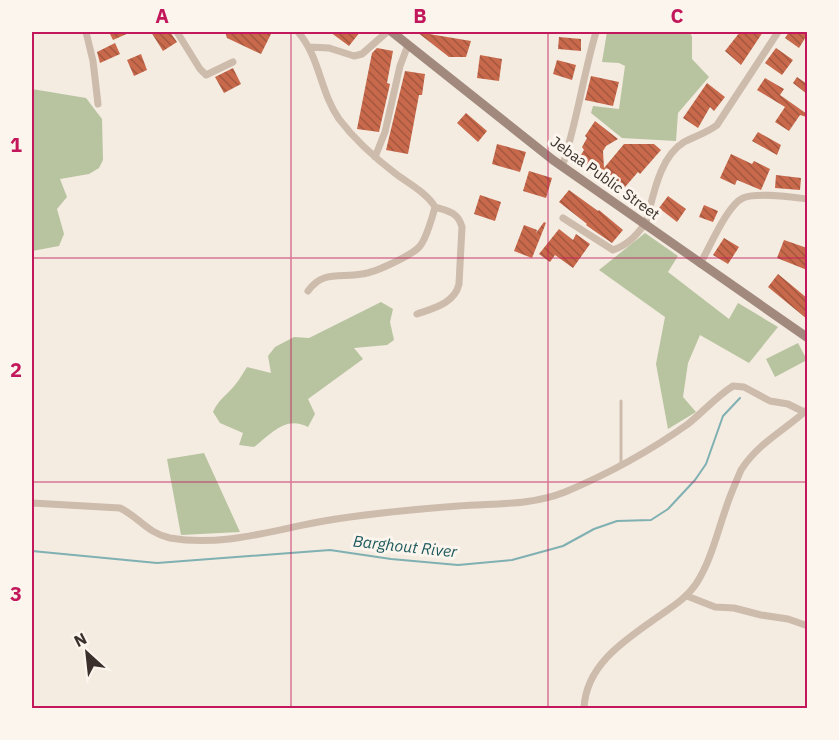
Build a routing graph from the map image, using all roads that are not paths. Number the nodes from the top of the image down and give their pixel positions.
1 (86, 32) edge
2 (177, 32) edge
3 (297, 32) edge
4 (387, 32) edge
5 (392, 32) edge
6 (596, 32) edge
7 (778, 32) edge
8 (408, 45) junction
9 (309, 47) junction
10 (233, 62) dead end
11 (98, 104) dead end
12 (375, 157) junction
13 (562, 166) junction
14 (807, 199) edge
15 (435, 207) junction
16 (563, 218) dead end
17 (644, 225) junction
18 (700, 264) junction
19 (308, 291) dead end
20 (417, 314) dead end
21 (807, 338) edge
22 (621, 401) dead end
23 (806, 411) edge
24 (621, 465) junction
25 (32, 503) edge
26 (687, 596) junction
27 (807, 626) edge
28 (584, 708) edge

1 - 11 street
2 - 10 street
3 - 9 street
4 - 9 street
5 - 8 main road, Jebaa Public Street
6 - 13 street
7 - 17 street
8 - 12 street
8 - 13 main road, Jebaa Public Street
9 - 12 street
12 - 15 street
13 - 17 main road, Jebaa Public Street
14 - 18 street
15 - 19 street
15 - 20 street
16 - 17 street
17 - 18 main road, Jebaa Public Street
18 - 21 main road, Jebaa Public Street
22 - 24 lane
23 - 24 street
23 - 26 street
24 - 25 street
26 - 27 street
26 - 28 street

